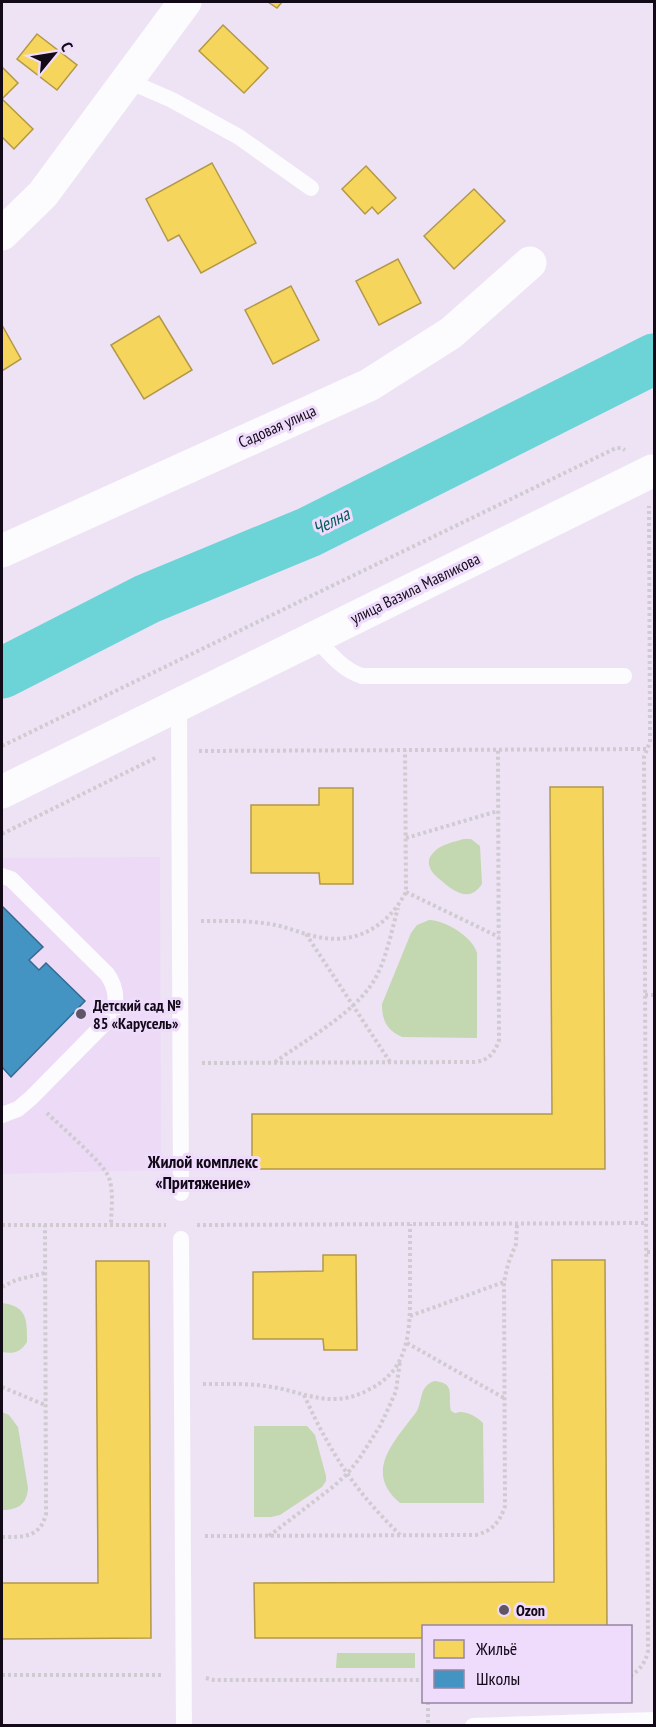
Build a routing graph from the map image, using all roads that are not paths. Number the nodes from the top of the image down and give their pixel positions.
1 (185, 2) edge
2 (126, 80) junction
3 (311, 188) dead end
4 (2, 234) edge
5 (530, 263) dead end
6 (645, 474) road end
7 (2, 551) edge
8 (315, 638) junction
9 (624, 676) dead end
10 (179, 705) junction
11 (2, 792) edge
12 (2, 876) edge
13 (2, 1115) edge
14 (181, 1193) dead end
15 (181, 1239) dead end
16 (654, 1720) edge
17 (184, 1725) edge
18 (473, 1725) edge

1 - 2 street
2 - 3 lane
2 - 4 street
5 - 7 street, Садовая улица
6 - 8 street, улица Вазила Мавликова
8 - 9 lane
8 - 10 street, улица Вазила Мавликова
10 - 11 street, улица Вазила Мавликова
10 - 14 lane
12 - 13 lane
15 - 17 lane
16 - 18 lane

